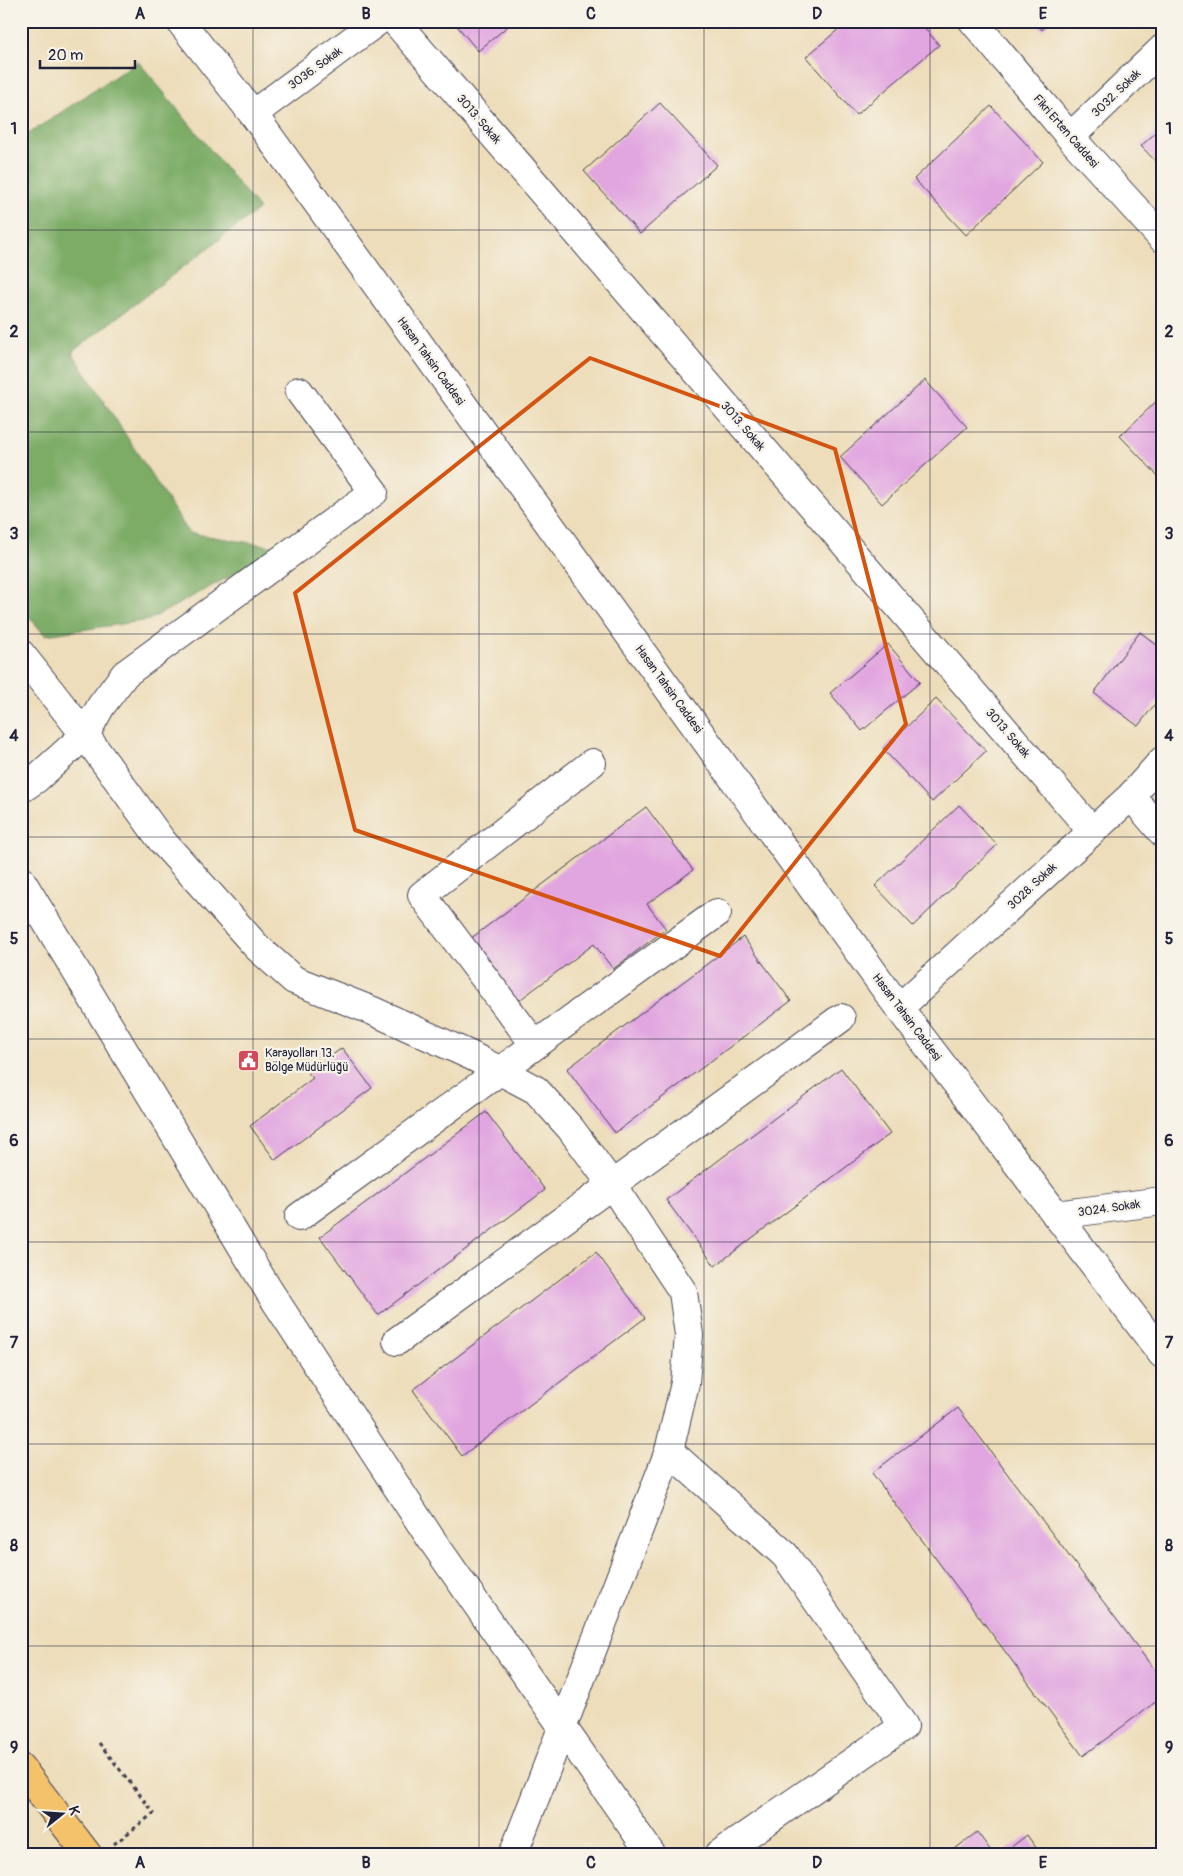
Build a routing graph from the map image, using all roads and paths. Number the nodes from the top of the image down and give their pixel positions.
1 (180, 21) edge
2 (378, 21) edge
3 (395, 21) edge
4 (973, 21) edge
5 (1162, 49) edge
6 (253, 114) junction
7 (1070, 137) junction
8 (1162, 238) edge
9 (299, 390) dead end
10 (21, 654) edge
11 (85, 735) junction
12 (1162, 761) edge
13 (592, 762) dead end
14 (21, 789) edge
15 (1131, 796) junction
16 (1092, 831) junction
17 (1162, 832) edge
18 (21, 880) edge
19 (717, 913) dead end
20 (899, 1008) junction
21 (841, 1018) dead end
22 (534, 1045) junction
23 (500, 1071) junction
24 (612, 1185) junction
25 (1162, 1201) edge
26 (1056, 1215) junction
27 (299, 1217) dead end
28 (397, 1341) dead end
29 (1162, 1354) edge
30 (669, 1451) junction
31 (562, 1727) junction
32 (99, 1743) dead end
33 (21, 1768) edge
34 (98, 1852) edge
35 (513, 1855) edge
36 (652, 1855) edge
37 (718, 1855) edge

1 - 6 street, Hasan Tahsin Caddesi
2 - 6 street, 3036. Sokak
3 - 16 street, 3013. Sokak
4 - 7 street, Fikri Erten Caddesi
5 - 7 street, 3032. Sokak
6 - 20 street, Hasan Tahsin Caddesi
7 - 8 street, Fikri Erten Caddesi
9 - 11 street
10 - 11 street
11 - 14 street
11 - 23 street
12 - 15 street, 3028. Sokak
13 - 22 street
15 - 16 street, 3028. Sokak
15 - 17 street
16 - 20 street, 3028. Sokak
18 - 31 street
19 - 22 street
20 - 26 street, Hasan Tahsin Caddesi
21 - 24 street
22 - 23 street
23 - 24 street
23 - 27 street
24 - 28 street
24 - 30 street
25 - 26 street, 3024. Sokak
26 - 29 street, Hasan Tahsin Caddesi
30 - 31 street
30 - 37 street
31 - 35 street
31 - 36 street
32 - 34 path
33 - 34 highway

